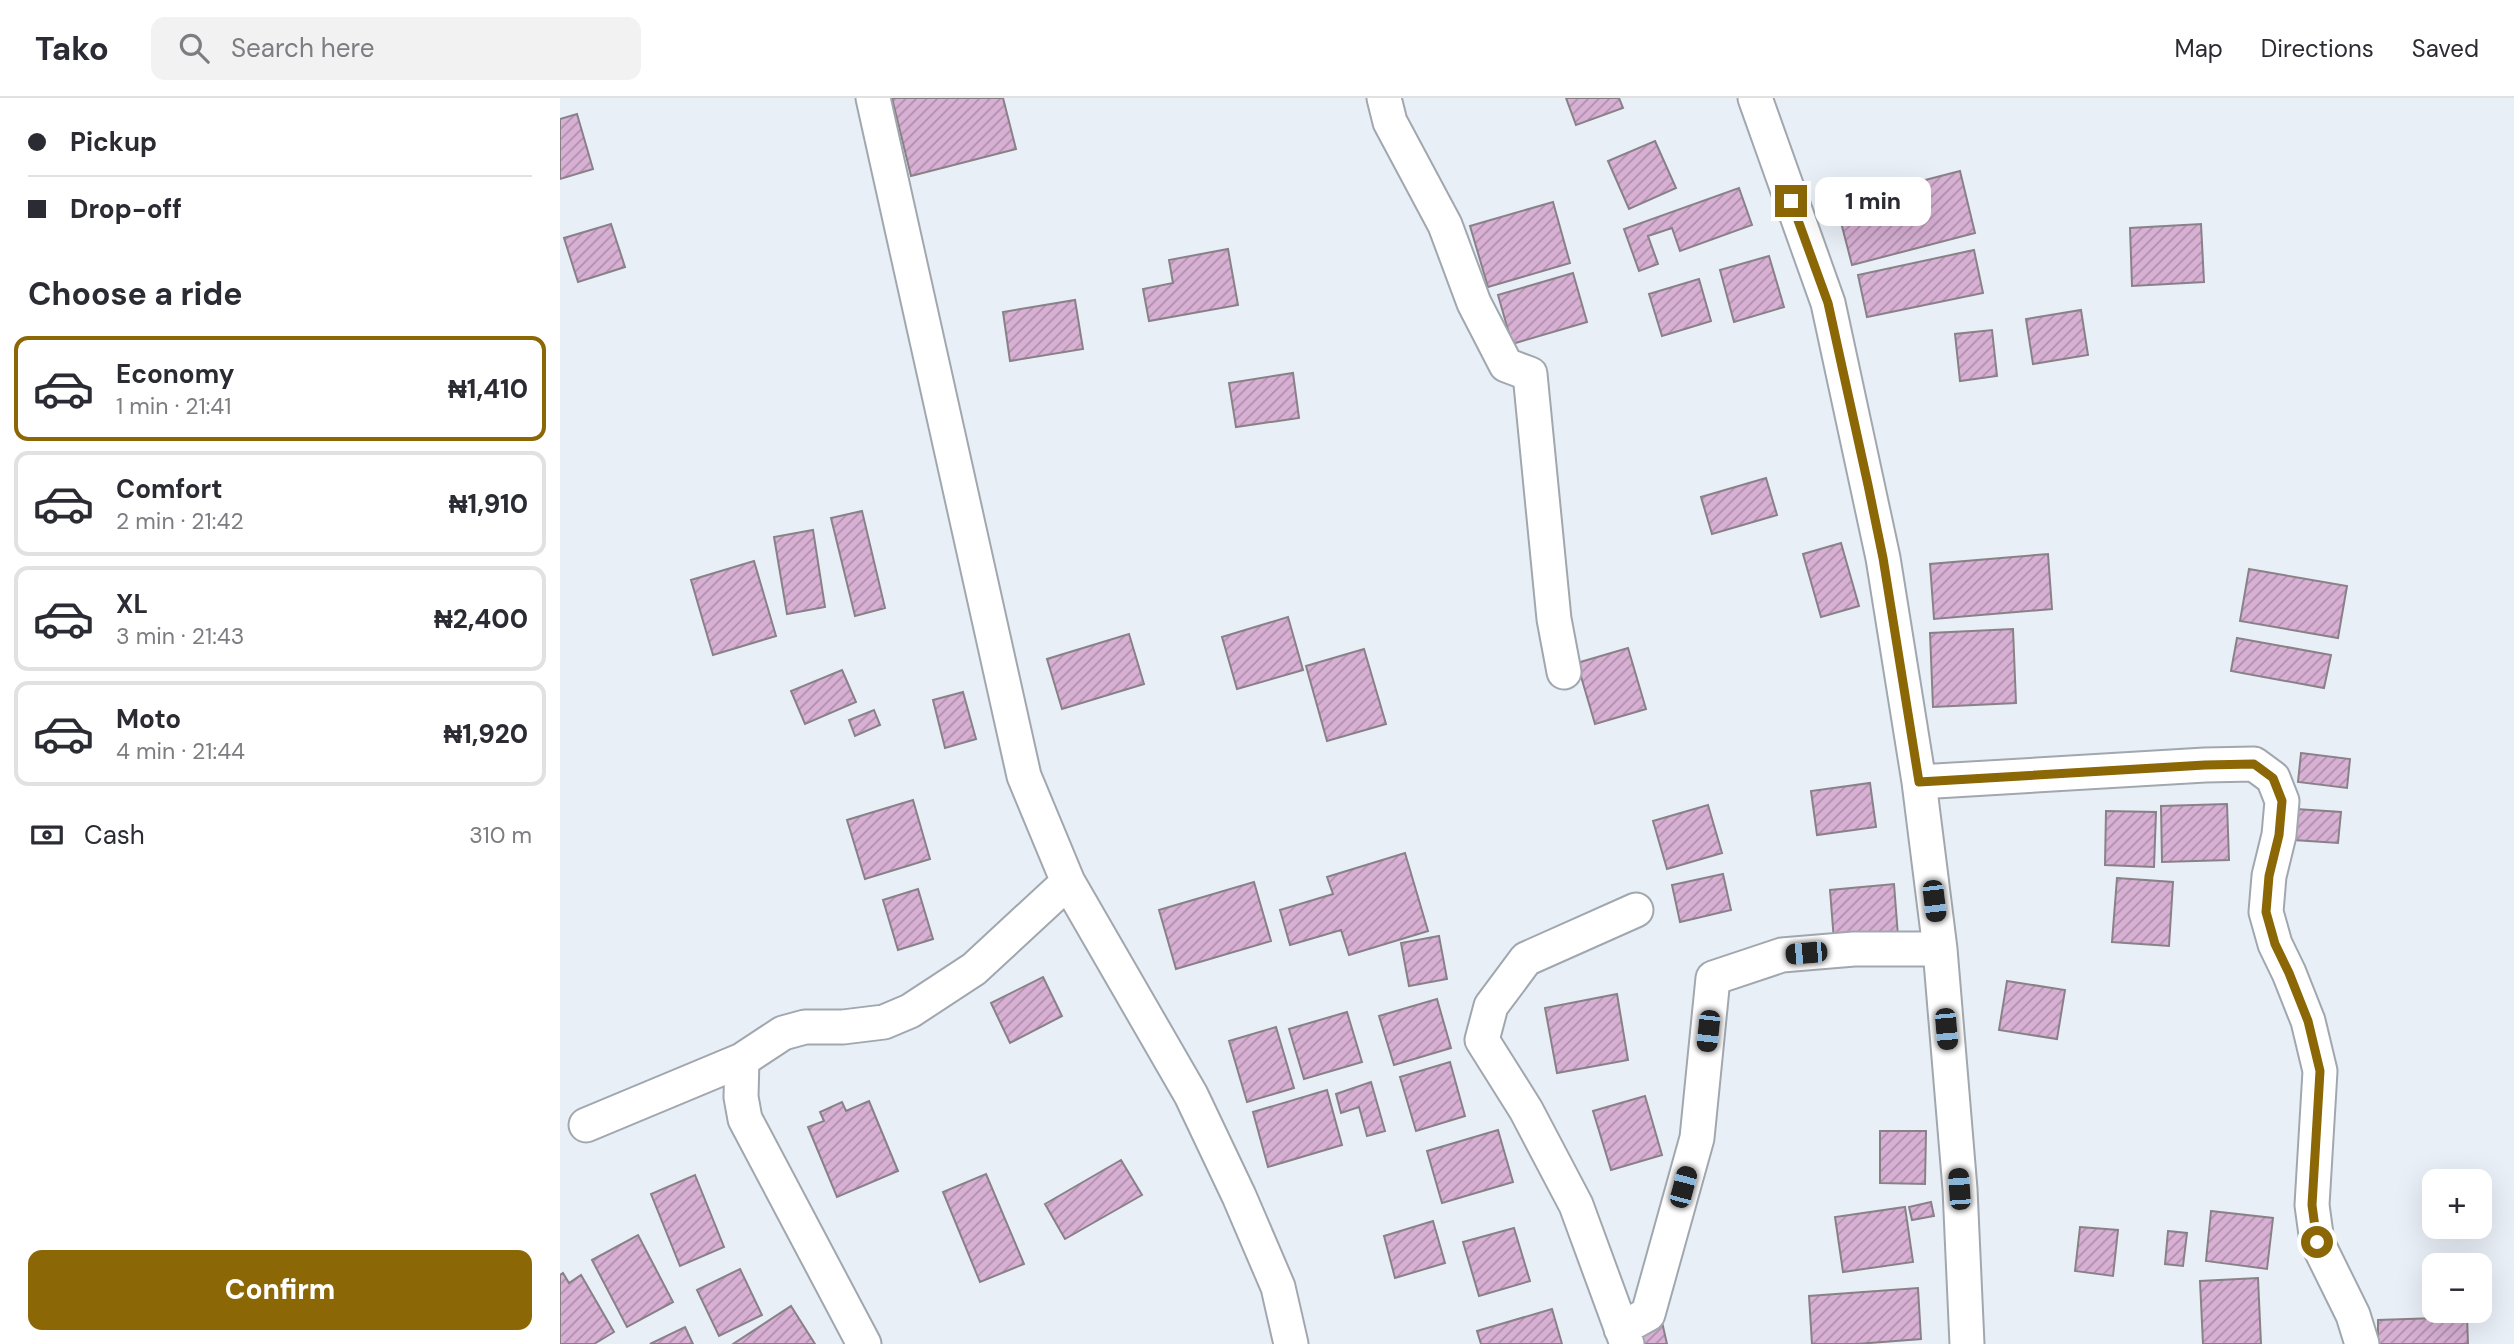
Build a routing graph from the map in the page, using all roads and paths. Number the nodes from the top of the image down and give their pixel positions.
1 (873, 98) edge
2 (1384, 98) edge
3 (1755, 98) edge
4 (1564, 672) dead end
5 (1919, 782) junction
6 (1068, 882) junction
7 (1636, 910) dead end
8 (1940, 949) junction
9 (742, 1060) junction
10 (586, 1125) dead end
11 (1624, 1337) edge
12 (864, 1344) edge
13 (1291, 1344) edge
14 (1967, 1344) edge
15 (2362, 1344) edge

1 - 6 street
2 - 4 street
3 - 5 street
5 - 8 street
5 - 15 street
6 - 9 street
6 - 13 street
7 - 11 street
8 - 11 street
8 - 14 street
9 - 10 street
9 - 12 street

